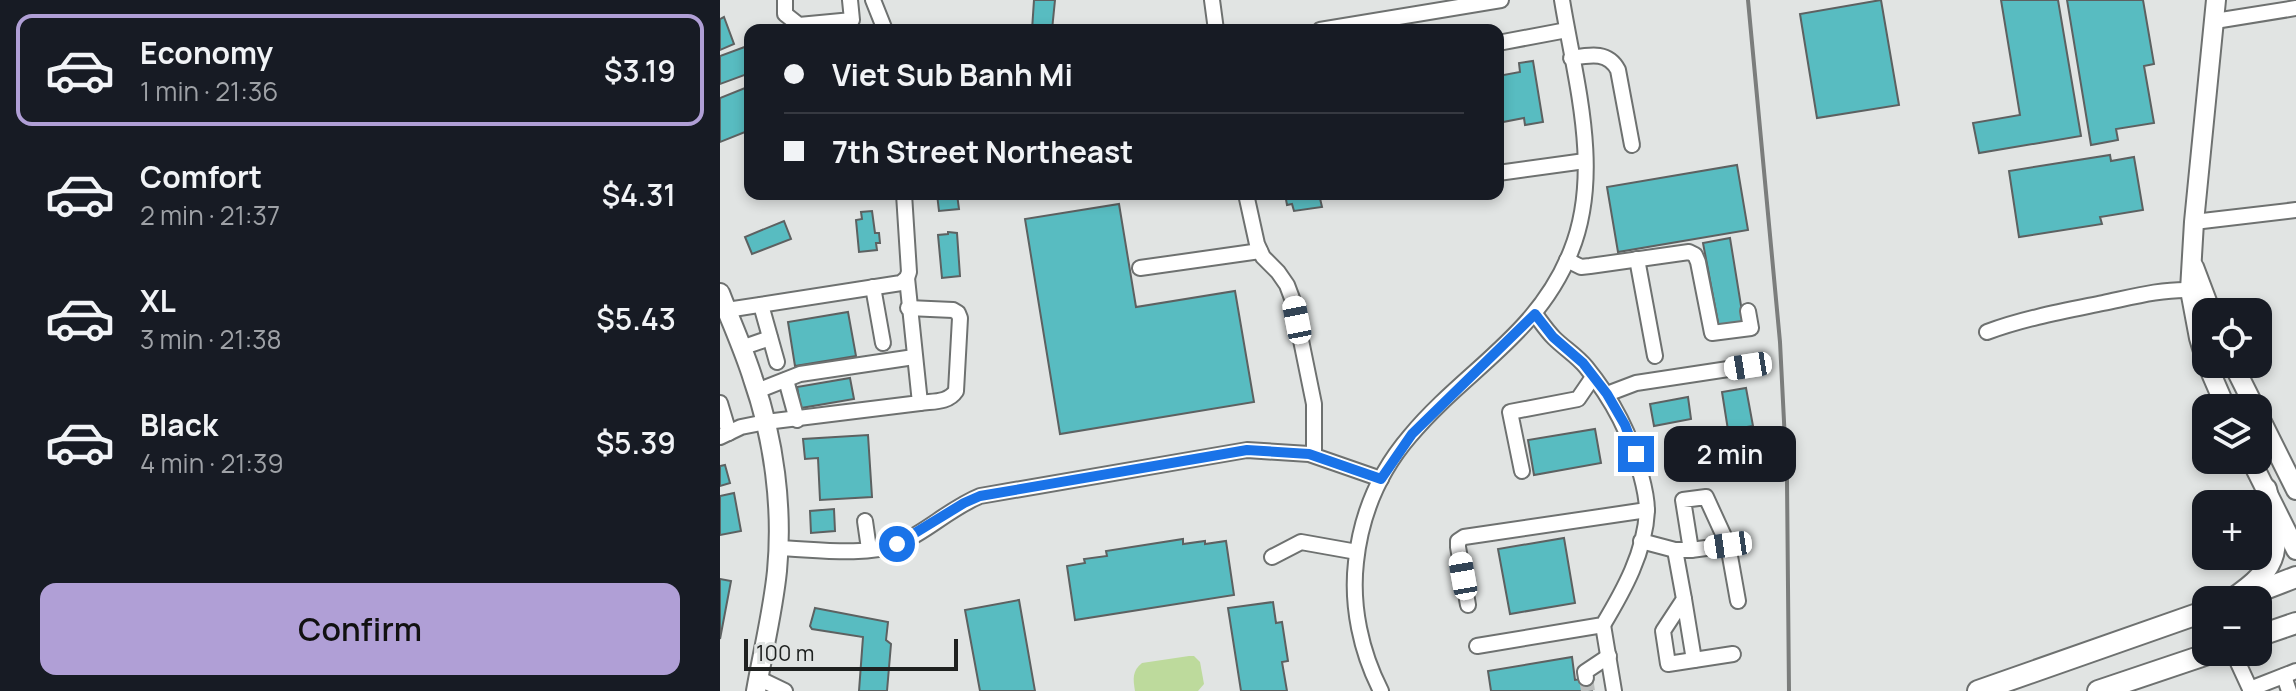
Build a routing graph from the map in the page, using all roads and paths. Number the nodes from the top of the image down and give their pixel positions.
1 (785, 0) edge
2 (852, 0) edge
3 (873, 0) edge
4 (1212, 0) edge
5 (1501, 0) edge
6 (1562, 0) edge
7 (2216, 0) edge
8 (2296, 8) edge
9 (2215, 21) junction
10 (798, 24) edge
11 (810, 24) edge
12 (883, 24) edge
13 (1215, 24) edge
14 (1359, 24) edge
15 (1567, 30) junction
16 (1504, 42) edge
17 (1571, 58) junction
18 (1632, 145) dead end
19 (1585, 161) junction
20 (1504, 172) edge
21 (904, 200) edge
22 (1247, 200) edge
23 (2296, 210) edge
24 (2194, 222) junction
25 (1260, 251) junction
26 (1637, 259) junction
27 (1567, 260) junction
28 (2193, 265) junction
29 (1140, 268) dead end
30 (907, 278) junction
31 (873, 287) junction
32 (2190, 290) junction
33 (2206, 298) edge
34 (722, 300) edge
35 (2192, 301) edge
36 (761, 305) junction
37 (908, 308) junction
38 (1748, 311) dead end
39 (1535, 314) junction
40 (1987, 332) dead end
41 (770, 338) junction
42 (883, 343) dead end
43 (741, 348) junction
44 (1655, 356) dead end
45 (914, 357) junction
46 (777, 362) dead end
47 (1748, 366) dead end
48 (1593, 377) junction
49 (786, 380) junction
50 (757, 391) junction
51 (1607, 394) junction
52 (720, 403) edge
53 (920, 403) junction
54 (797, 420) junction
55 (766, 422) junction
56 (725, 435) edge
57 (2272, 442) edge
58 (1314, 455) junction
59 (1522, 471) dead end
60 (2258, 474) edge
61 (1381, 479) junction
62 (2266, 489) junction
63 (2296, 490) edge
64 (1647, 510) junction
65 (865, 521) dead end
66 (1641, 541) junction
67 (1728, 545) junction
68 (778, 548) junction
69 (869, 549) junction
70 (1675, 550) junction
71 (1691, 550) junction
72 (2296, 550) edge
73 (1357, 552) junction
74 (1272, 557) dead end
75 (2296, 577) edge
76 (2252, 586) edge
77 (2271, 586) edge
78 (1684, 599) junction
79 (1738, 601) dead end
80 (1468, 605) dead end
81 (2192, 616) edge
82 (2296, 623) edge
83 (1603, 625) junction
84 (2272, 631) edge
85 (1477, 646) dead end
86 (1733, 654) dead end
87 (1609, 656) junction
88 (1694, 660) junction
89 (2192, 662) edge
90 (2239, 666) edge
91 (2290, 673) edge
92 (1586, 678) dead end
93 (757, 685) edge
94 (2138, 685) edge
95 (2250, 690) edge
96 (785, 691) edge
97 (1381, 691) edge
98 (1614, 691) edge
99 (1978, 691) edge
100 (2098, 691) edge
101 (2289, 691) edge

1 - 10 street
2 - 11 street
3 - 12 street
4 - 13 street
5 - 14 street
6 - 15 street
7 - 9 main road
8 - 9 street
9 - 24 main road
15 - 16 street
15 - 17 street
17 - 18 street
17 - 19 street
19 - 20 street
19 - 27 street
21 - 30 street
22 - 25 street
23 - 24 street
24 - 28 main road
25 - 29 street
25 - 58 street
26 - 27 street
26 - 38 street
26 - 44 street
27 - 39 street
28 - 32 main road
28 - 33 main road
30 - 31 street
30 - 37 street
31 - 36 street
31 - 42 street
32 - 35 main road
32 - 40 street
34 - 36 street
34 - 43 main road
36 - 41 street
37 - 45 street
37 - 53 street
39 - 48 street
39 - 61 street
41 - 43 street
41 - 46 street
43 - 50 main road
45 - 49 street
45 - 53 street
47 - 51 street
48 - 51 street
48 - 59 street
49 - 50 street
49 - 54 street
50 - 55 main road
51 - 64 street
52 - 56 street
53 - 54 street
54 - 55 street
55 - 56 street
55 - 68 main road
57 - 63 main road
58 - 61 street
58 - 69 street
60 - 62 main road
61 - 73 street
62 - 72 main road
62 - 76 highway
64 - 66 street
64 - 80 street
65 - 69 street
66 - 70 street
66 - 83 street
67 - 71 street
67 - 71 street
67 - 79 street
68 - 69 street
68 - 93 main road
70 - 71 street
70 - 78 street
73 - 74 street
73 - 97 street
75 - 77 highway
78 - 88 street
78 - 88 street
81 - 99 highway
82 - 84 highway
83 - 85 street
83 - 87 street
86 - 88 street
87 - 92 street
87 - 98 street
89 - 94 highway
90 - 95 street
91 - 95 street
91 - 101 street
93 - 96 street
94 - 100 highway

